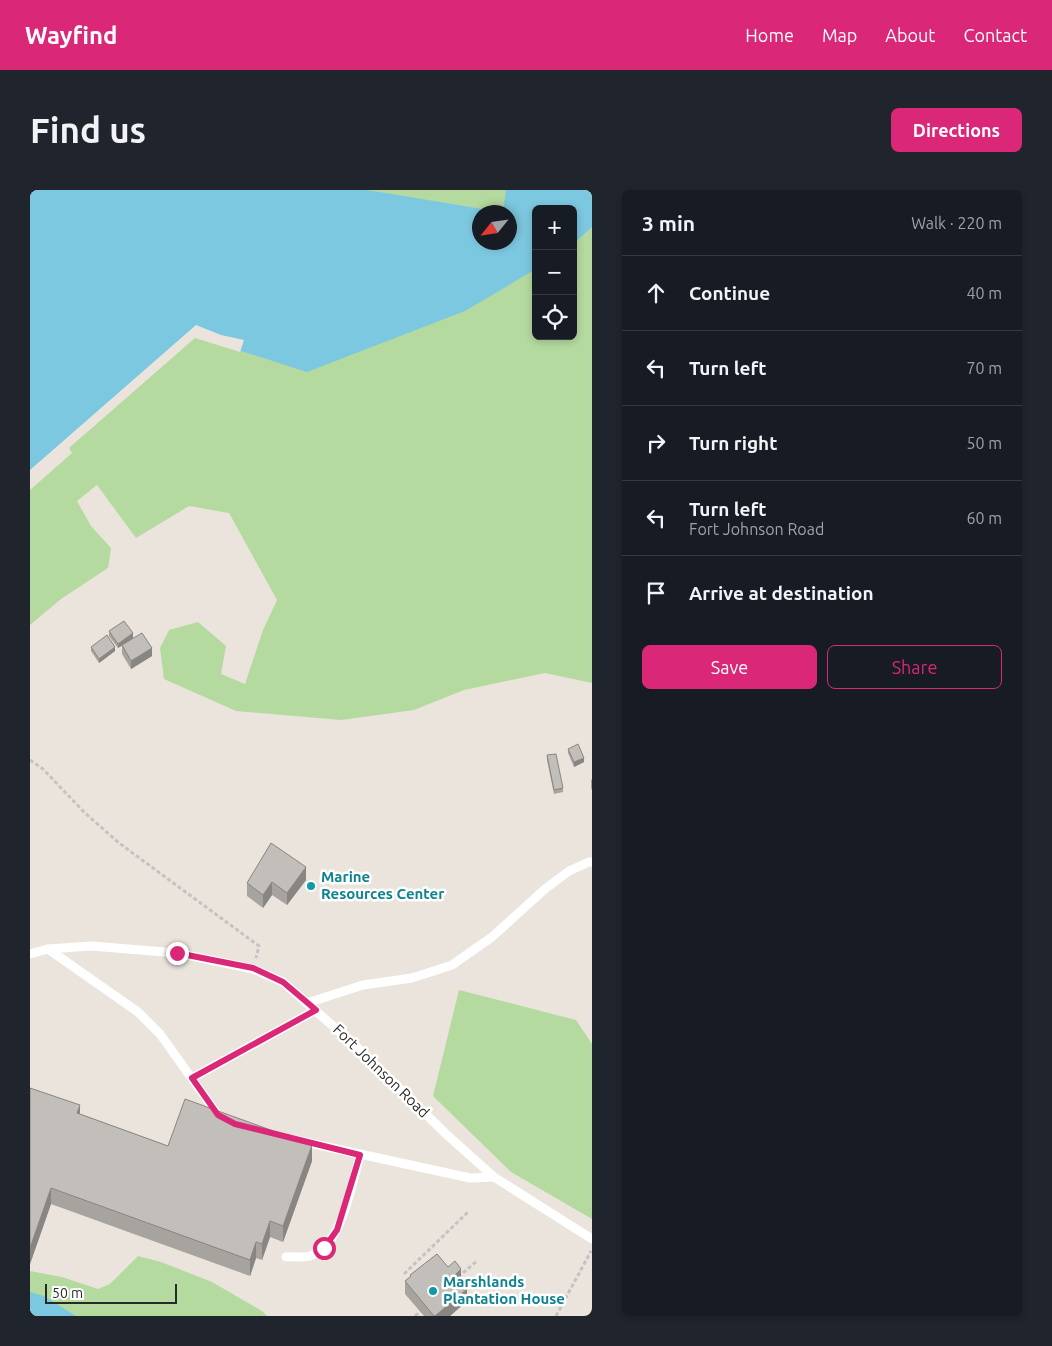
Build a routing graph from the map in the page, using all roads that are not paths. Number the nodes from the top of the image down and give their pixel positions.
1 (592, 862) edge
2 (48, 949) junction
3 (30, 954) edge
4 (307, 1003) junction
5 (316, 1010) junction
6 (192, 1078) junction
7 (226, 1119) edge
8 (281, 1136) edge
9 (360, 1155) junction
10 (494, 1177) junction
11 (592, 1239) edge
12 (286, 1256) dead end

1 - 4 lane
2 - 3 lane, Fort Johnson Road
2 - 4 lane, Fort Johnson Road
2 - 6 lane
4 - 5 lane, Fort Johnson Road
5 - 6 lane
5 - 10 lane, Fort Johnson Road
6 - 7 lane
8 - 9 lane
9 - 10 lane
9 - 12 lane
10 - 11 lane, Fort Johnson Road

